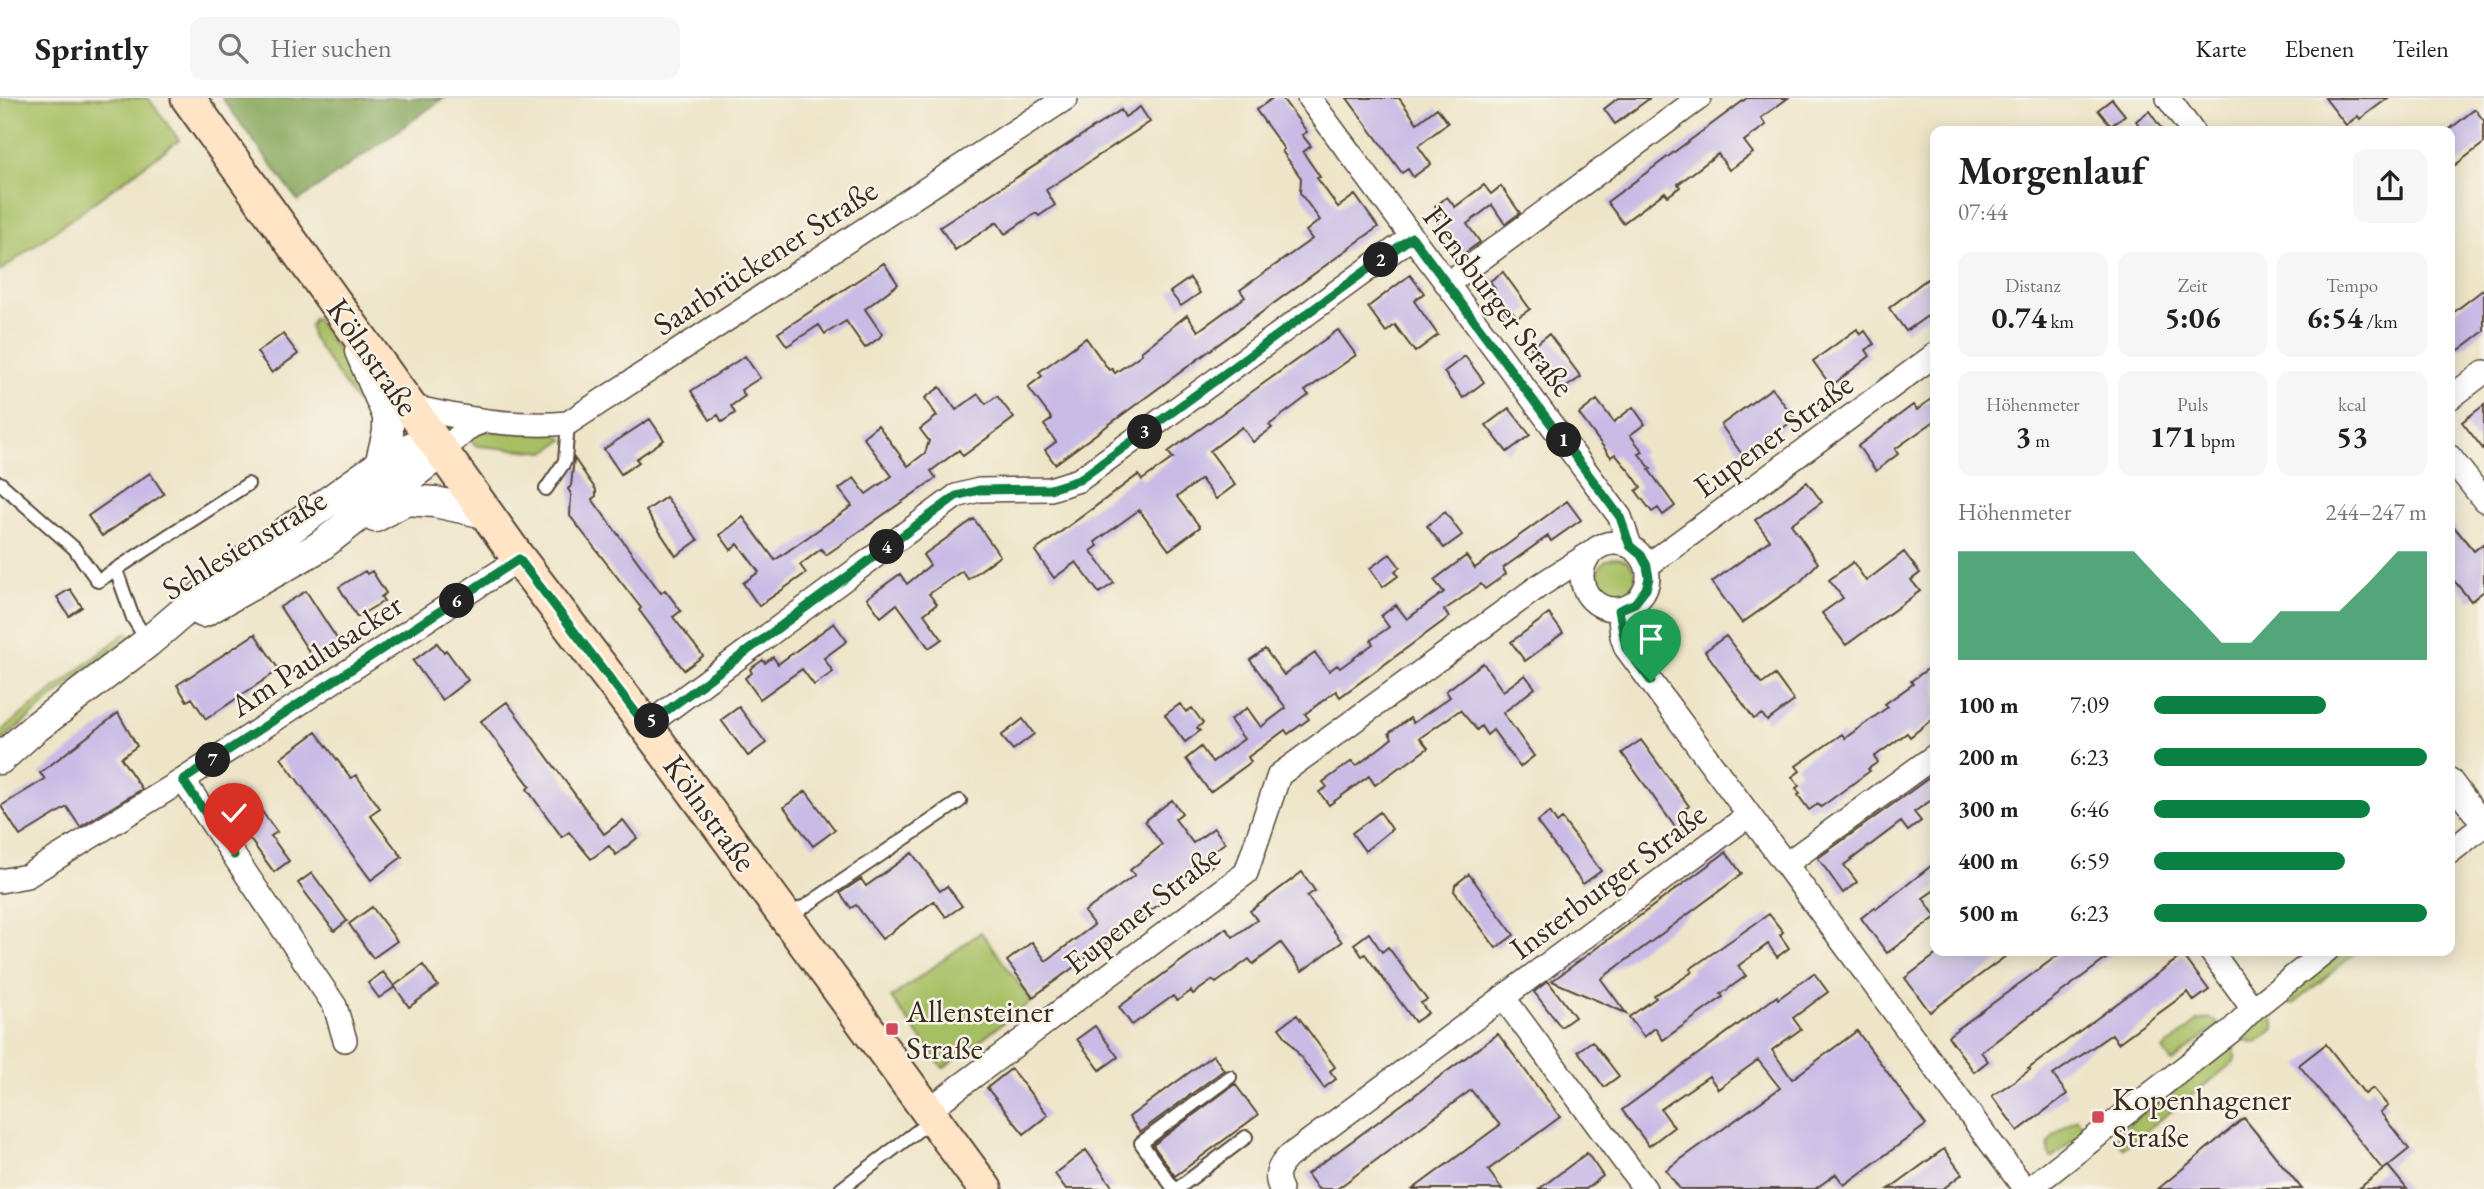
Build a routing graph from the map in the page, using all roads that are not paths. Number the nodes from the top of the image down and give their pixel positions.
1 (188, 98) edge
2 (1066, 98) edge
3 (1309, 98) edge
4 (1699, 98) edge
5 (2168, 98) edge
6 (2188, 126) edge
7 (1412, 237) junction
8 (1447, 284) junction
9 (346, 319) junction
10 (1930, 358) edge
11 (2484, 372) edge
12 (2455, 394) edge
13 (408, 406) junction
14 (484, 421) junction
15 (568, 423) junction
16 (435, 445) junction
17 (2455, 463) edge
18 (380, 465) junction
19 (0, 483) edge
20 (248, 484) dead end
21 (546, 489) dead end
22 (2484, 500) edge
23 (485, 513) junction
24 (1630, 546) junction
25 (319, 547) junction
26 (1589, 554) junction
27 (519, 559) junction
28 (1647, 566) junction
29 (116, 570) junction
30 (1619, 610) junction
31 (148, 642) junction
32 (646, 726) junction
33 (0, 759) edge
34 (1930, 759) edge
35 (183, 780) junction
36 (2455, 787) edge
37 (960, 801) dead end
38 (1749, 814) junction
39 (2484, 825) edge
40 (2455, 848) edge
41 (1786, 864) junction
42 (0, 881) edge
43 (785, 916) junction
44 (2214, 956) edge
45 (2319, 956) edge
46 (1503, 997) junction
47 (2253, 1009) junction
48 (345, 1041) dead end
49 (1230, 1077) dead end
50 (930, 1115) junction
51 (1246, 1138) dead end
52 (2036, 1187) edge
53 (841, 1189) edge
54 (985, 1189) edge
55 (1175, 1189) edge
56 (1281, 1189) edge
57 (1645, 1189) edge

1 - 9 main road, Kölnstraße
2 - 15 street, Saarbrückener Straße
3 - 7 street, Flensburger Straße
4 - 8 street
5 - 6 street
7 - 8 street, Flensburger Straße
7 - 32 street
8 - 24 street, Flensburger Straße
9 - 13 main road, Kölnstraße
9 - 18 street
10 - 28 street, Eupener Straße
11 - 12 street
13 - 14 street
13 - 16 main road, Kölnstraße
14 - 15 street
14 - 16 street
15 - 21 lane
16 - 18 street, Schlesienstraße
16 - 23 main road, Kölnstraße
16 - 25 street, Schlesienstraße
17 - 22 street
18 - 31 street, Schlesienstraße
19 - 29 lane
20 - 29 lane
23 - 25 street
23 - 27 main road, Kölnstraße
24 - 26 street
24 - 28 street
25 - 31 street, Schlesienstraße
26 - 30 street
26 - 50 street, Eupener Straße
27 - 32 main road, Kölnstraße
27 - 35 street, Am Paulusacker
28 - 30 street
29 - 31 lane
30 - 38 street
31 - 33 street, Schlesienstraße
32 - 43 main road, Kölnstraße
34 - 41 street
35 - 42 street, Am Paulusacker
35 - 48 street
36 - 39 street
37 - 43 lane
38 - 41 street
38 - 46 street, Insterburger Straße
39 - 40 street
41 - 52 street
43 - 50 main road, Kölnstraße
44 - 47 street
45 - 47 street
46 - 56 street, Insterburger Straße
46 - 57 street, Insterburger Straße
47 - 52 street
49 - 55 lane
50 - 53 lane
50 - 54 main road, Kölnstraße
51 - 55 lane

